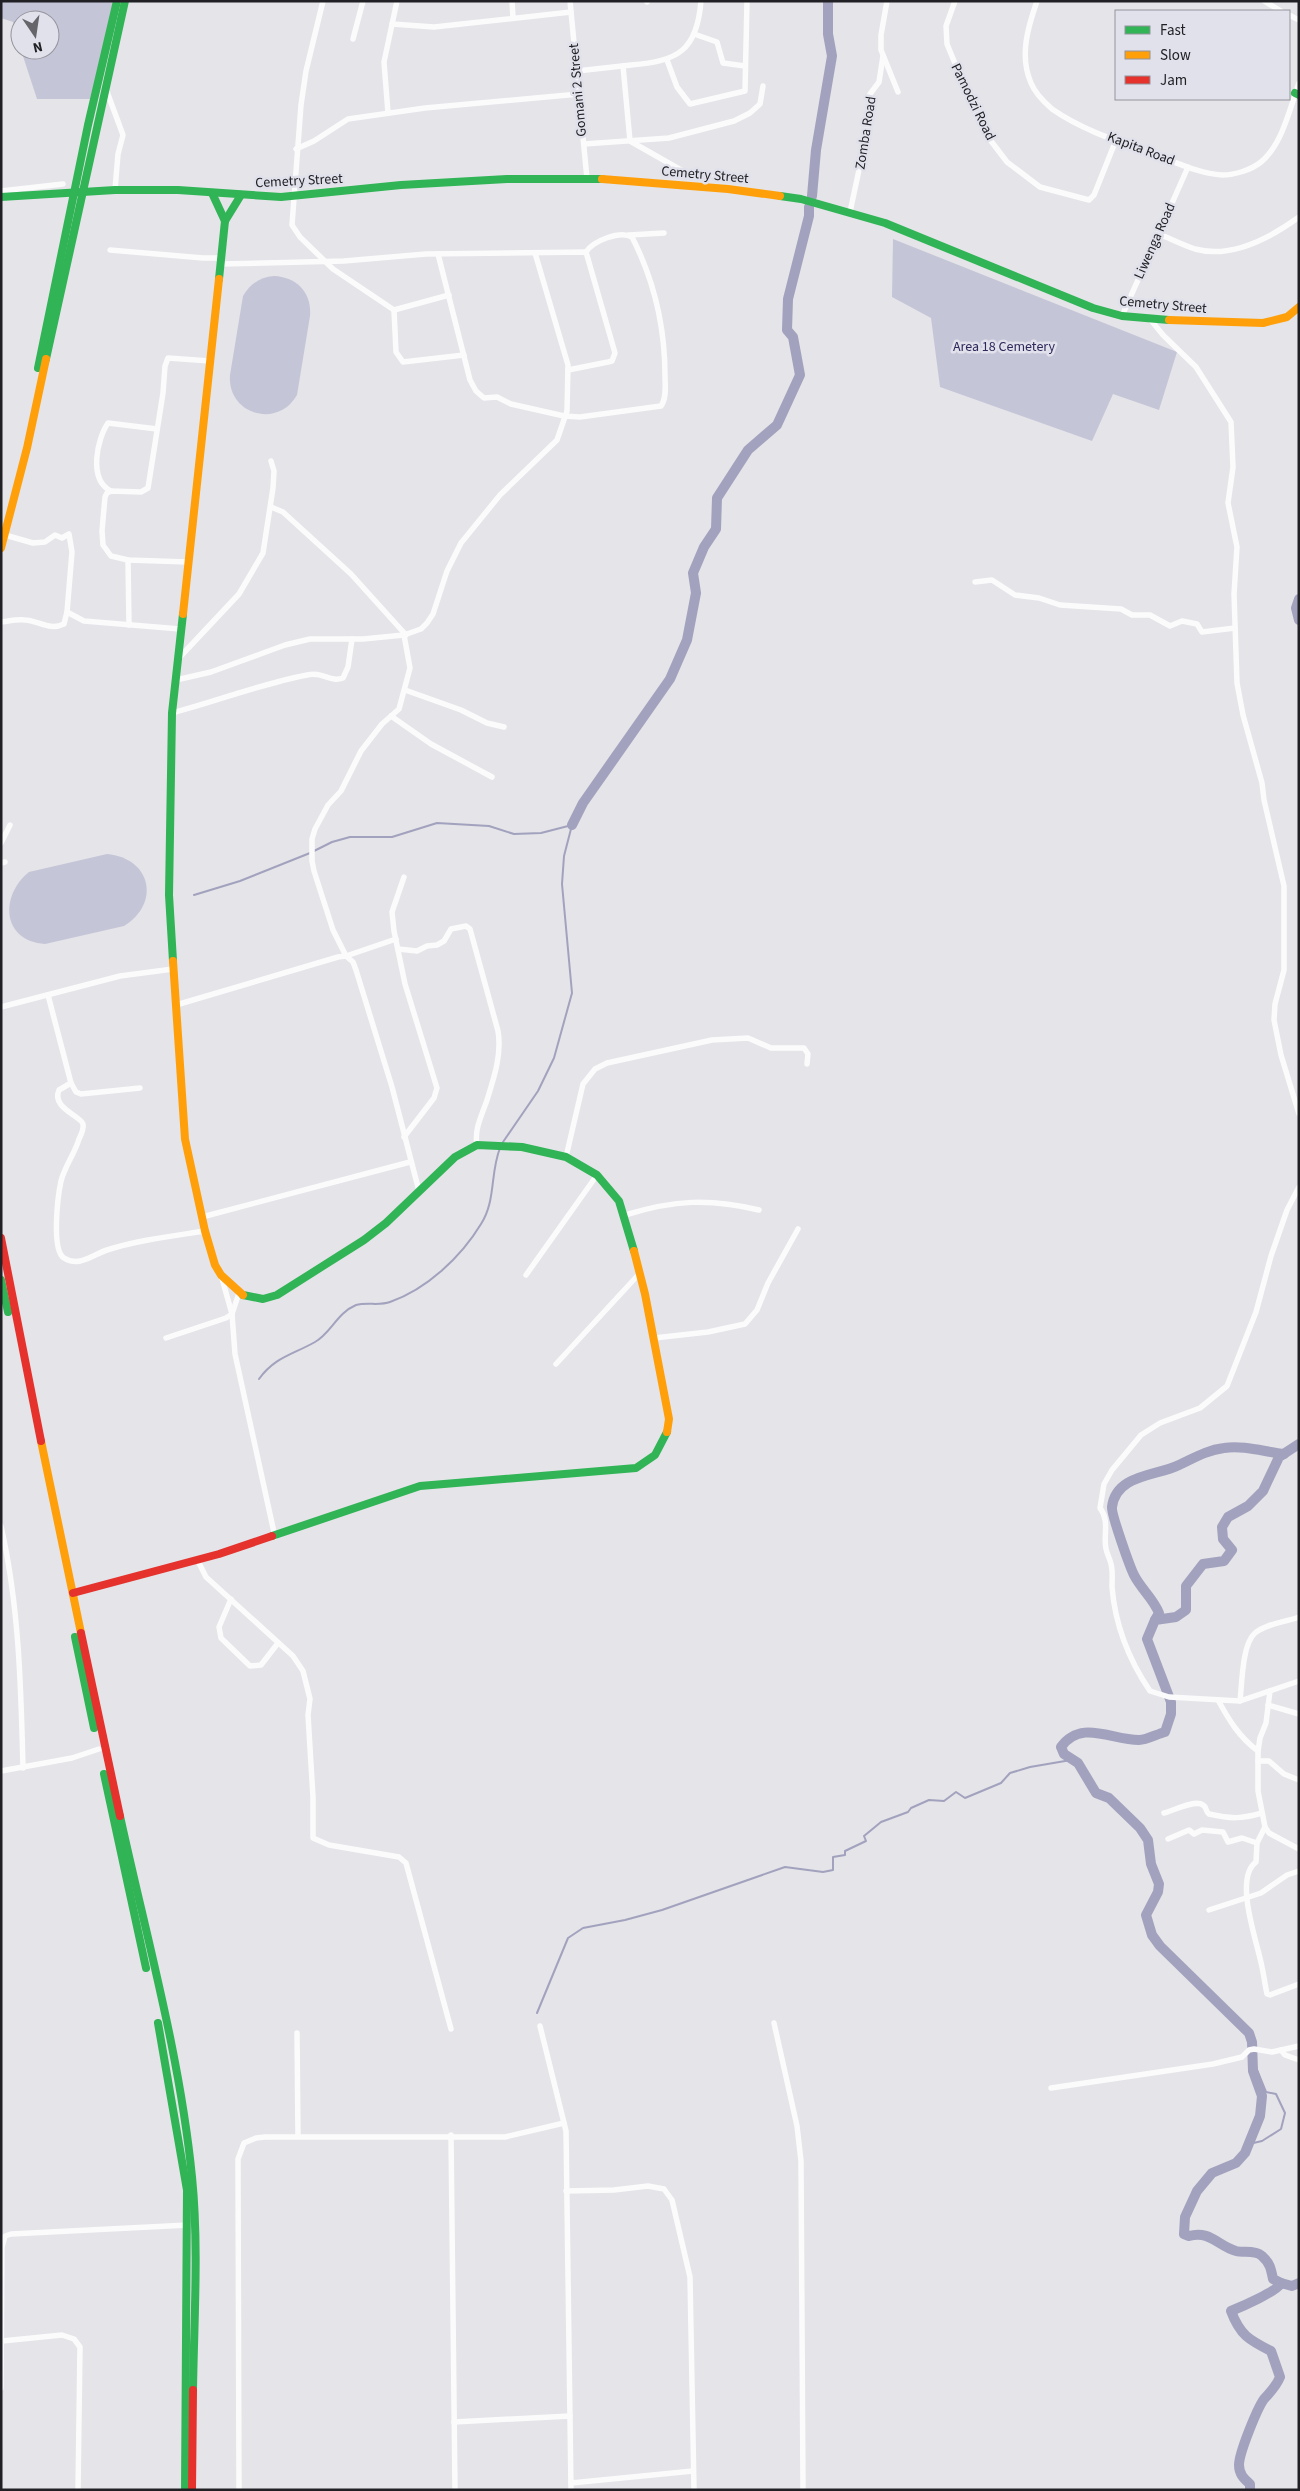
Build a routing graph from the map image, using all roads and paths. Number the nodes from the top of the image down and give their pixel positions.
1 (117, 1) edge
2 (125, 1) edge
3 (323, 1) edge
4 (363, 1) edge
5 (397, 1) edge
6 (512, 1) edge
7 (570, 1) edge
8 (701, 1) edge
9 (747, 1) edge
10 (887, 1) edge
11 (955, 1) edge
12 (1036, 1) edge
13 (1264, 1) edge
14 (1279, 10) edge
15 (571, 12) junction
16 (513, 18) junction
17 (392, 24) junction
18 (694, 34) junction
19 (353, 39) dead end
20 (882, 56) junction
21 (667, 60) junction
22 (623, 66) junction
23 (745, 66) junction
24 (577, 71) junction
25 (1299, 83) edge
26 (762, 86) dead end
27 (105, 87) junction
28 (898, 92) dead end
29 (579, 94) junction
30 (1297, 94) edge
31 (388, 113) junction
32 (630, 140) junction
33 (1116, 140) junction
34 (584, 144) junction
35 (296, 149) junction
36 (1188, 167) junction
37 (712, 174) dead end
38 (588, 179) junction
39 (64, 184) dead end
40 (115, 190) junction
41 (1, 191) edge
42 (83, 192) junction
43 (212, 193) junction
44 (75, 194) junction
45 (241, 195) junction
46 (296, 196) junction
47 (1, 197) edge
48 (850, 212) junction
49 (1299, 217) edge
50 (225, 221) junction
51 (664, 233) dead end
52 (1159, 234) junction
53 (629, 235) junction
54 (110, 250) dead end
55 (586, 252) junction
56 (535, 253) junction
57 (438, 254) junction
58 (220, 261) junction
59 (326, 261) junction
60 (449, 295) junction
61 (1299, 307) edge
62 (394, 310) junction
63 (1122, 316) junction
64 (1150, 319) junction
65 (464, 355) junction
66 (210, 362) junction
67 (568, 370) junction
68 (564, 416) junction
69 (158, 429) junction
70 (270, 461) dead end
71 (111, 490) junction
72 (271, 508) junction
73 (1, 525) edge
74 (5, 535) junction
75 (1, 548) edge
76 (128, 560) junction
77 (188, 562) junction
78 (976, 582) dead end
79 (68, 612) junction
80 (1, 622) edge
81 (129, 626) junction
82 (1235, 628) junction
83 (180, 629) junction
84 (405, 635) junction
85 (352, 639) junction
86 (178, 660) junction
87 (176, 680) junction
88 (405, 690) junction
89 (172, 712) junction
90 (391, 716) junction
91 (504, 727) dead end
92 (492, 778) dead end
93 (10, 825) dead end
94 (1, 843) edge
95 (404, 877) dead end
96 (396, 939) junction
97 (398, 949) junction
98 (346, 956) junction
99 (173, 969) junction
100 (48, 994) junction
101 (176, 1005) junction
102 (1, 1006) edge
103 (807, 1064) dead end
104 (71, 1083) junction
105 (140, 1088) dead end
106 (1299, 1114) edge
107 (404, 1137) junction
108 (477, 1145) junction
109 (566, 1157) junction
110 (410, 1162) junction
111 (597, 1175) junction
112 (1299, 1188) edge
113 (418, 1191) junction
114 (759, 1210) dead end
115 (625, 1215) junction
116 (202, 1217) junction
117 (798, 1229) dead end
118 (205, 1231) junction
119 (1, 1238) edge
120 (639, 1274) junction
121 (221, 1275) junction
122 (526, 1275) dead end
123 (1, 1280) edge
124 (239, 1293) junction
125 (232, 1314) junction
126 (166, 1338) dead end
127 (654, 1338) junction
128 (556, 1364) dead end
129 (1, 1526) edge
130 (275, 1537) junction
131 (198, 1561) junction
132 (72, 1593) junction
133 (231, 1599) junction
134 (1299, 1618) edge
135 (278, 1643) junction
136 (1299, 1681) edge
137 (1270, 1691) junction
138 (1218, 1700) junction
139 (1240, 1701) junction
140 (1268, 1705) junction
141 (1299, 1714) edge
142 (99, 1749) junction
143 (1258, 1751) junction
144 (1258, 1761) junction
145 (23, 1768) junction
146 (1, 1771) edge
147 (1299, 1780) edge
148 (1164, 1813) dead end
149 (1262, 1813) junction
150 (1264, 1827) junction
151 (1168, 1838) dead end
152 (1258, 1844) junction
153 (1299, 1850) edge
154 (1299, 1871) edge
155 (1247, 1896) junction
156 (1209, 1910) dead end
157 (1299, 1984) edge
158 (774, 2023) dead end
159 (540, 2026) dead end
160 (450, 2029) dead end
161 (297, 2033) dead end
162 (1299, 2046) edge
163 (1282, 2050) junction
164 (1299, 2060) edge
165 (1051, 2088) dead end
166 (564, 2123) junction
167 (451, 2135) junction
168 (298, 2136) junction
169 (566, 2191) junction
170 (191, 2224) junction
171 (3, 2236) edge
172 (2, 2341) edge
173 (1, 2388) edge
174 (570, 2416) junction
175 (454, 2422) junction
176 (694, 2471) junction
177 (571, 2486) edge
178 (78, 2490) edge
179 (185, 2490) edge
180 (192, 2490) edge
181 (239, 2490) edge
182 (455, 2490) edge
183 (694, 2490) edge
184 (803, 2490) edge

1 - 44 main road
2 - 27 main road
3 - 35 street
4 - 19 street
5 - 17 street
6 - 16 street
7 - 15 street, Gomani 2 Street
8 - 18 street
9 - 23 street
10 - 20 street, Zomba Road
11 - 33 street, Pamodzi Road
12 - 33 street, Kapita Road
13 - 14 street
15 - 16 street
15 - 24 street, Gomani 2 Street
16 - 17 street
17 - 31 street
18 - 21 street
18 - 23 street
20 - 28 street, Zomba Road
20 - 48 street, Zomba Road
21 - 22 street
21 - 23 street
22 - 24 street
22 - 32 street
24 - 29 street, Gomani 2 Street
25 - 30 street, Kapita Road
26 - 32 street
27 - 40 street
27 - 42 main road
29 - 31 street
29 - 34 street, Gomani 2 Street
30 - 36 street, Kapita Road
31 - 35 street
32 - 34 street
32 - 37 street
33 - 36 street, Kapita Road
34 - 38 street, Gomani 2 Street
35 - 46 street
36 - 52 street, Liwenga Road
38 - 46 main road, Cemetry Street
38 - 48 main road, Cemetry Street
39 - 41 street
40 - 42 main road, Cemetry Street
40 - 43 main road, Cemetry Street
42 - 44 main road, Cemetry Street
42 - 74 main road
43 - 45 main road, Cemetry Street
43 - 50 main road
44 - 47 main road, Cemetry Street
44 - 73 main road
45 - 46 main road, Cemetry Street
45 - 50 main road
46 - 59 street
48 - 63 main road, Cemetry Street
49 - 52 street
50 - 58 main road
51 - 53 street
52 - 63 street, Liwenga Road
53 - 55 street
53 - 68 street
54 - 58 street
55 - 56 street
55 - 67 street
56 - 57 street
56 - 67 street
57 - 59 street
57 - 60 street
58 - 59 street
58 - 66 main road
59 - 62 street
60 - 62 street
60 - 65 street
61 - 64 main road, Cemetry Street
62 - 65 street
63 - 64 main road, Cemetry Street
64 - 82 street
65 - 68 street
66 - 69 street
66 - 77 main road
67 - 68 street
68 - 84 street
69 - 71 street
69 - 71 street
70 - 72 street
71 - 76 street
72 - 84 street
72 - 86 street
74 - 75 main road
74 - 79 street
76 - 77 street
76 - 81 street
77 - 83 main road
78 - 82 street
79 - 80 street
79 - 81 street
81 - 83 street
82 - 106 street
83 - 86 main road
84 - 85 street
84 - 88 street
85 - 87 street
85 - 89 street
86 - 87 main road
87 - 89 main road
88 - 90 street
88 - 91 street
89 - 99 main road
90 - 92 street
90 - 98 street
93 - 94 street
95 - 96 street
96 - 97 street
96 - 98 street
97 - 107 street
97 - 108 street
98 - 101 street
98 - 107 street
99 - 100 street
99 - 101 main road
100 - 102 street
100 - 104 street
101 - 116 main road
103 - 109 street
104 - 105 street
104 - 118 street
107 - 110 street
108 - 109 main road
108 - 113 main road
109 - 111 main road
110 - 113 street
110 - 116 street
111 - 115 main road
111 - 122 street
112 - 138 street
113 - 124 main road
114 - 115 street
115 - 120 main road
116 - 118 main road
117 - 127 street
118 - 121 main road
119 - 132 main road
120 - 127 main road
120 - 128 street
121 - 124 main road
121 - 125 street
123 - 142 main road
124 - 125 street
125 - 126 street
125 - 130 street
127 - 130 main road
129 - 145 street
130 - 131 main road
131 - 132 main road
131 - 133 street
132 - 170 main road
133 - 135 street
133 - 135 street
134 - 139 street
135 - 160 street
136 - 137 street
137 - 139 street
137 - 140 street
138 - 139 street
138 - 143 street
140 - 141 street
140 - 143 street
142 - 145 street
142 - 170 main road
143 - 144 street
144 - 147 street
144 - 149 street
145 - 146 street
148 - 149 street
149 - 150 street
150 - 152 street
150 - 153 street
151 - 152 street
152 - 155 street
154 - 155 street
155 - 156 street
155 - 157 street
158 - 184 street
159 - 166 street
161 - 168 street
162 - 163 street
163 - 164 street
163 - 165 street
166 - 167 street
166 - 169 street
167 - 168 street
167 - 175 street
168 - 181 street
169 - 174 street
169 - 176 street
170 - 171 street
170 - 179 main road
170 - 180 main road
171 - 172 street
172 - 173 street
172 - 178 street
174 - 175 street
174 - 177 street
175 - 182 street
176 - 177 street
176 - 183 street

